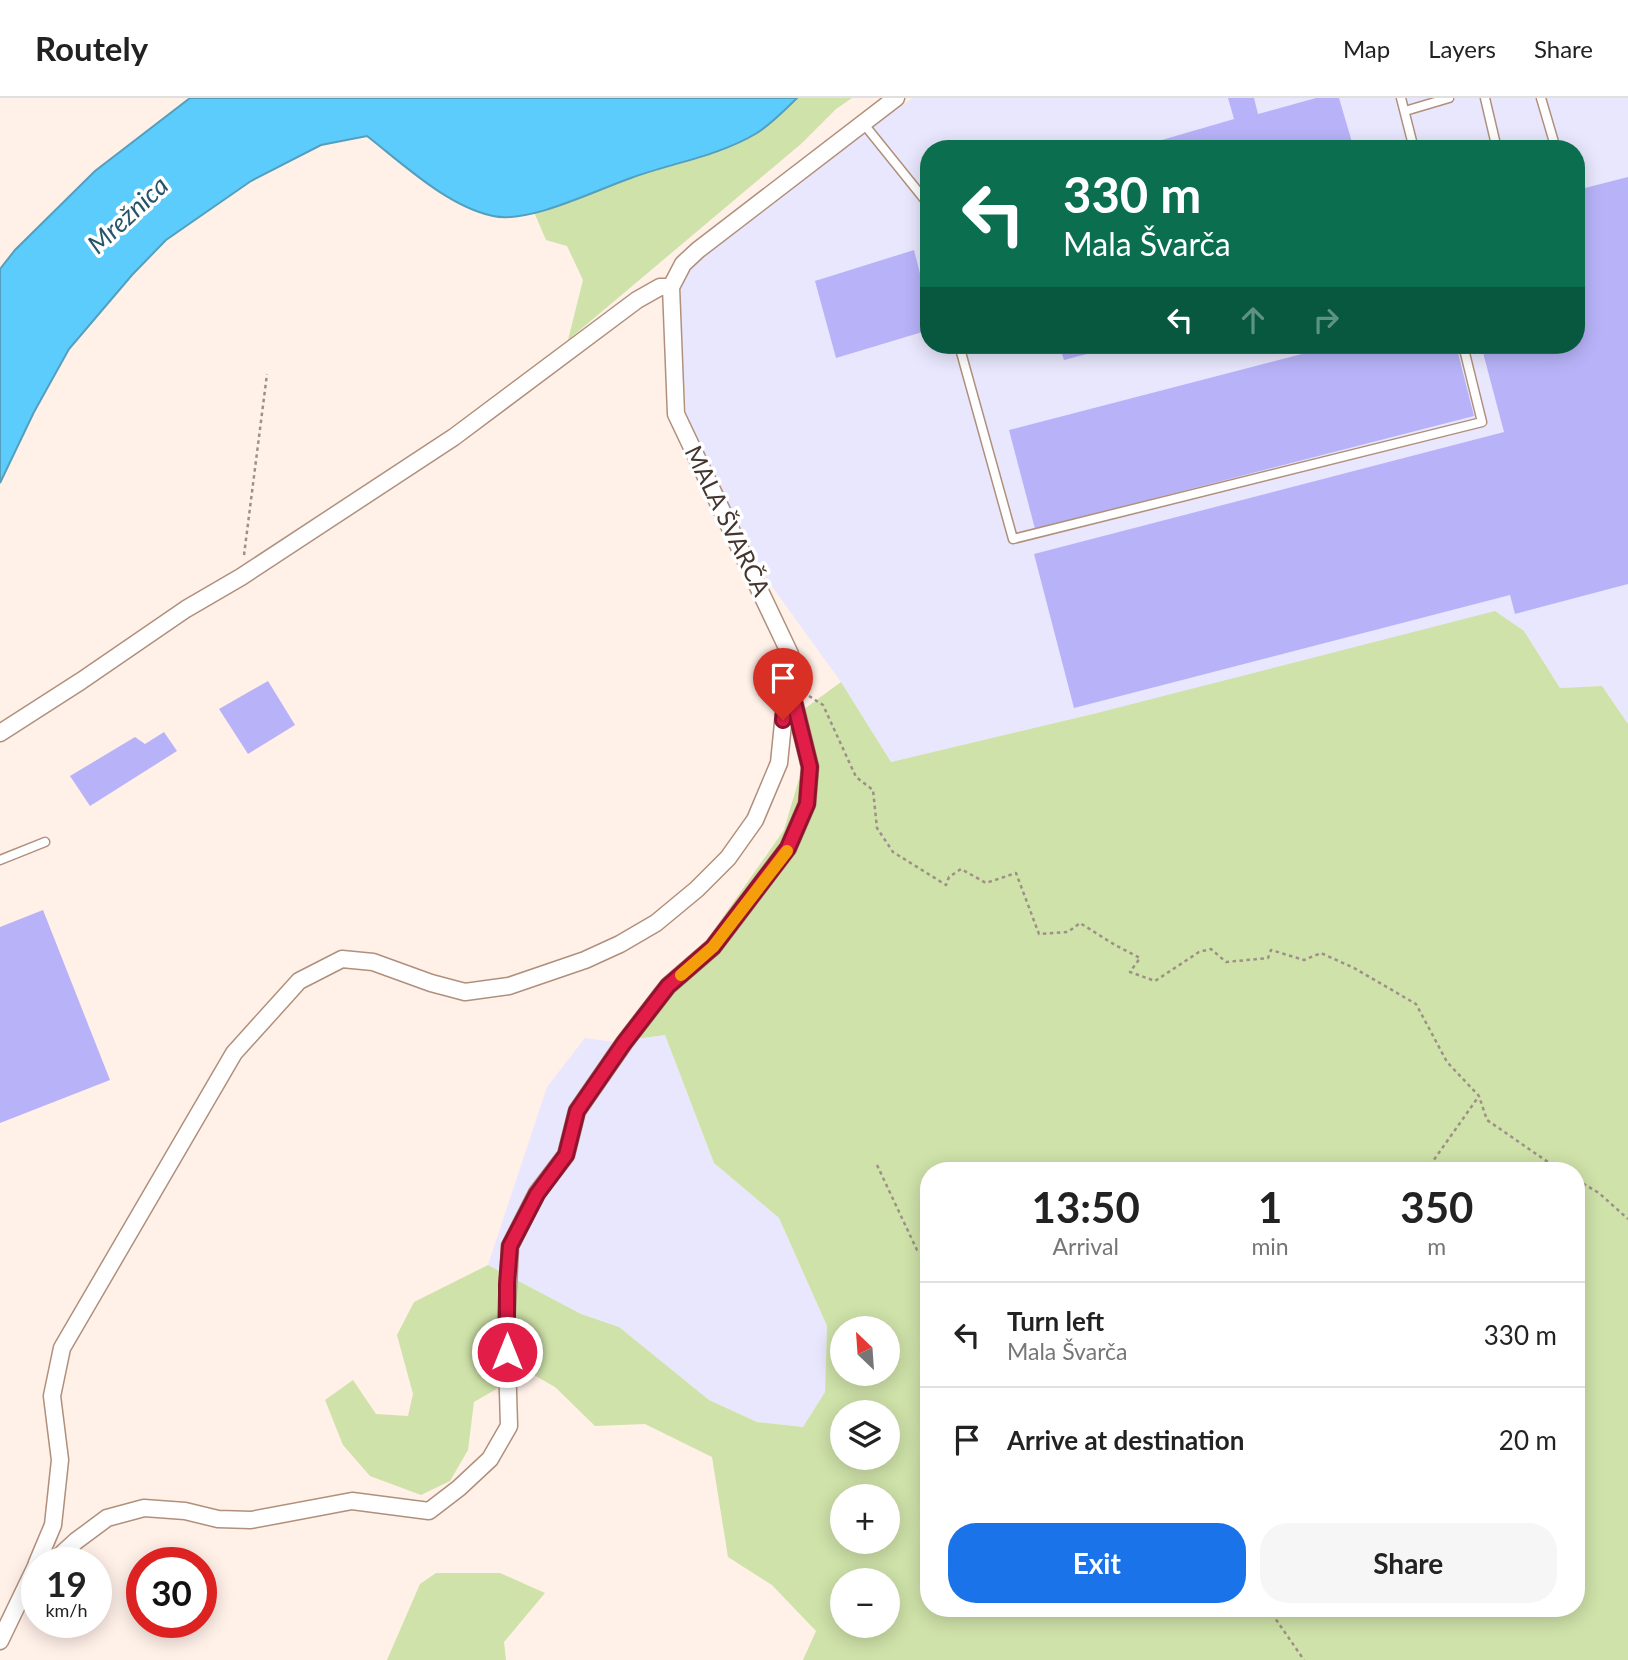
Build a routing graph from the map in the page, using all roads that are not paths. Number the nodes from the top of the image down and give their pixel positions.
1 (896, 98) edge
2 (1402, 98) edge
3 (1449, 98) edge
4 (1485, 98) edge
5 (1541, 98) edge
6 (1405, 111) junction
7 (863, 123) junction
8 (1412, 140) edge
9 (1495, 140) edge
10 (1553, 140) edge
11 (920, 194) edge
12 (671, 287) junction
13 (962, 354) edge
14 (1465, 354) edge
15 (789, 681) junction
16 (0, 733) edge
17 (45, 842) dead end
18 (0, 860) edge
19 (44, 1547) edge
20 (69, 1547) edge
21 (21, 1602) edge
22 (0, 1641) edge

1 - 7 street
2 - 6 lane
3 - 6 lane
4 - 9 lane
5 - 10 lane
6 - 8 lane
7 - 11 lane
7 - 12 street
12 - 15 street, MALA ŠVARČA
12 - 16 street
13 - 14 lane
15 - 19 street, MALA ŠVARČA
15 - 20 street
17 - 18 lane
21 - 22 street, MALA ŠVARČA

